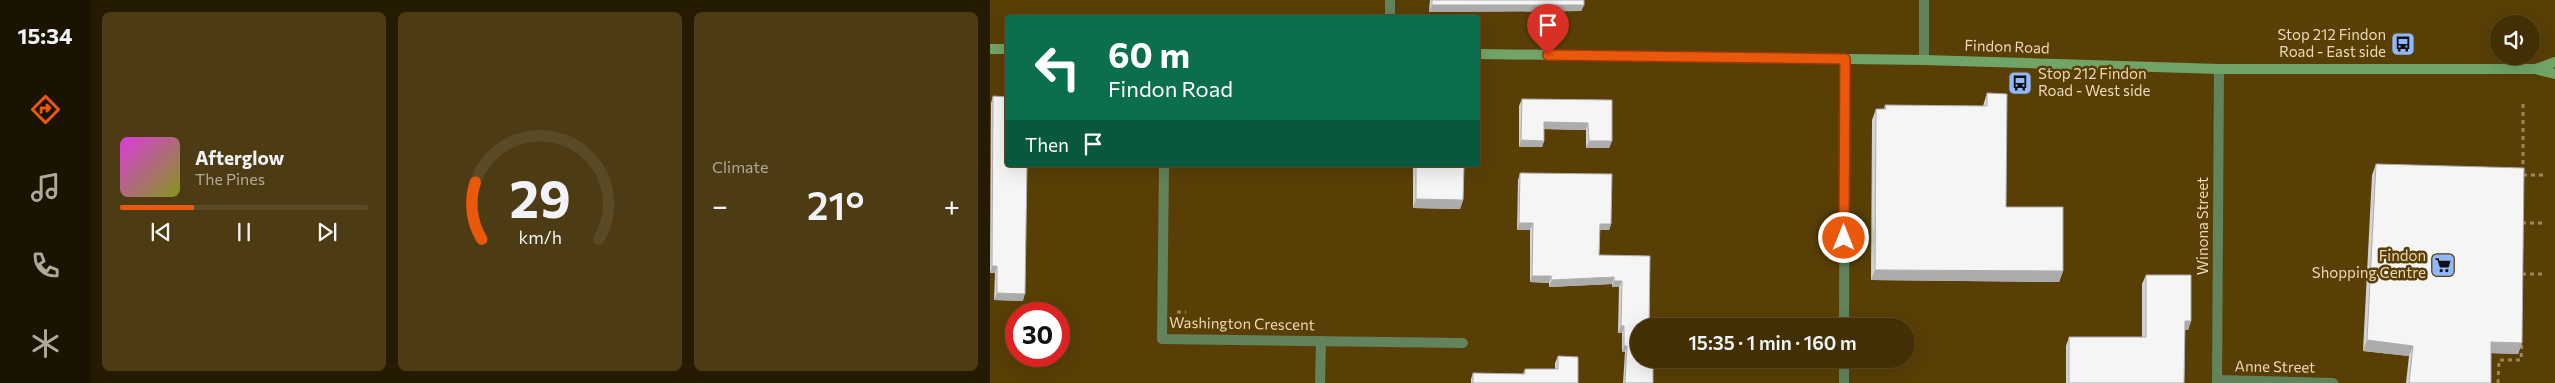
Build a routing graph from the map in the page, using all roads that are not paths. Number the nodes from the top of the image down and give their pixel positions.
1 (1390, 0) edge
2 (1924, 0) edge
3 (1390, 15) edge
4 (990, 49) edge
5 (1005, 49) edge
6 (1480, 54) edge
7 (1845, 59) junction
8 (1924, 60) junction
9 (2555, 62) edge
10 (2220, 69) junction
11 (2535, 69) junction
12 (2555, 74) edge
13 (1164, 167) edge
14 (1844, 318) edge
15 (1320, 341) junction
16 (1463, 343) dead end
17 (1844, 368) edge
18 (2217, 382) edge
19 (1320, 383) edge
20 (1844, 383) edge
21 (2332, 383) edge

1 - 3 street
2 - 8 street
4 - 5 main road
6 - 7 main road, Findon Road
7 - 8 main road, Findon Road
7 - 14 street
8 - 10 main road, Findon Road
9 - 11 main road, Findon Road
10 - 11 main road, Findon Road
10 - 18 street, Winona Street
11 - 12 main road, Findon Road
13 - 15 street, Washington Crescent
15 - 16 street, Washington Crescent
15 - 19 street
17 - 20 street
18 - 21 street, Anne Street

